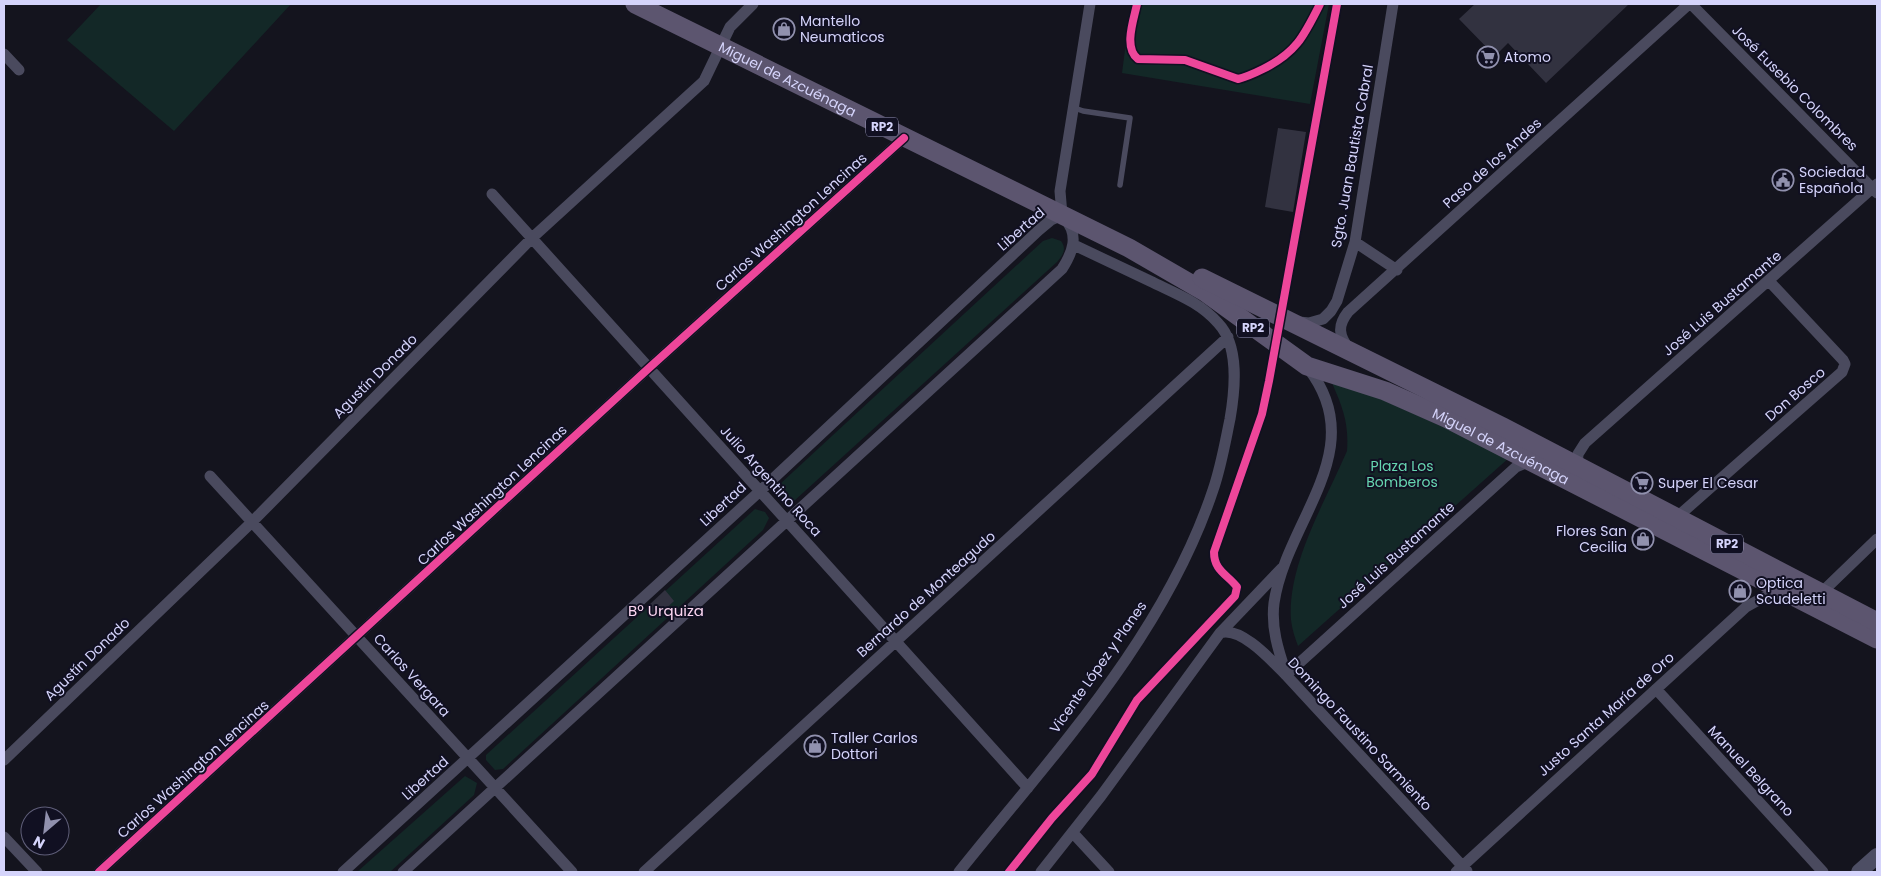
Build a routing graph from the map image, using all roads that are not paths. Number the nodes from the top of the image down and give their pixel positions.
1 (635, 4) edge
2 (753, 4) edge
3 (1090, 4) edge
4 (1393, 4) edge
5 (1690, 4) edge
6 (720, 46) junction
7 (4, 54) edge
8 (19, 70) dead end
9 (1072, 107) junction
10 (904, 138) junction
11 (1120, 186) dead end
12 (1876, 188) edge
13 (492, 194) dead end
14 (1062, 215) junction
15 (532, 238) junction
16 (1355, 242) junction
17 (1074, 245) junction
18 (1129, 248) junction
19 (1397, 270) junction
20 (1769, 281) junction
21 (1276, 316) junction
22 (1228, 337) junction
23 (1351, 353) junction
24 (1307, 366) junction
25 (648, 368) junction
26 (1585, 443) junction
27 (1555, 453) junction
28 (1530, 460) junction
29 (1577, 465) junction
30 (210, 476) dead end
31 (1589, 490) junction
32 (760, 491) junction
33 (1676, 518) junction
34 (787, 521) junction
35 (252, 522) junction
36 (1877, 539) edge
37 (1751, 557) junction
38 (1282, 568) junction
39 (1756, 576) junction
40 (1785, 591) junction
41 (1815, 598) junction
42 (1746, 607) junction
43 (1877, 622) edge
44 (1220, 633) junction
45 (356, 636) junction
46 (1877, 639) edge
47 (896, 642) junction
48 (1286, 675) junction
49 (1656, 689) junction
50 (468, 759) junction
51 (4, 760) edge
52 (495, 788) junction
53 (1028, 788) junction
54 (1073, 833) junction
55 (4, 837) edge
56 (1877, 856) edge
57 (1462, 870) edge
58 (37, 872) edge
59 (99, 872) edge
60 (343, 872) edge
61 (403, 872) edge
62 (572, 872) edge
63 (644, 872) edge
64 (959, 872) edge
65 (1040, 872) edge
66 (1109, 872) edge
67 (1824, 872) edge
68 (1859, 872) edge

1 - 6 main road, Miguel de Azcuénaga / RP2
2 - 6 street, Agustín Donado
3 - 9 street
4 - 16 street, Sgto. Juan Bautista Cabral
5 - 12 street, José Eusebio Colombres
5 - 19 street, Paso de los Andes
6 - 10 main road, Miguel de Azcuénaga / RP2
6 - 15 street, Agustín Donado
7 - 8 street
9 - 11 lane
9 - 14 street
10 - 14 main road, Miguel de Azcuénaga / RP2
10 - 25 street, Carlos Washington Lencinas
12 - 20 street, José Luis Bustamante
13 - 15 street, Julio Argentino Roca
14 - 17 street, Libertad
14 - 18 main road, Miguel de Azcuénaga / RP2
14 - 32 street, Libertad
15 - 25 street, Julio Argentino Roca
15 - 35 street, Agustín Donado
16 - 19 street
16 - 21 street, Sgto. Juan Bautista Cabral
17 - 22 street
17 - 34 street
18 - 21 main road, Miguel de Azcuénaga / RP2
18 - 24 main road, Miguel de Azcuénaga / RP2
19 - 23 street, Paso de los Andes
20 - 26 street, José Luis Bustamante
20 - 33 street, Don Bosco
21 - 23 main road, Miguel de Azcuénaga / RP2
22 - 47 street, Bernardo de Monteagudo
22 - 53 street, Vicente López y Planes
23 - 27 main road, Miguel de Azcuénaga / RP2
24 - 28 main road, Miguel de Azcuénaga / RP2
24 - 38 street
25 - 32 street, Julio Argentino Roca
25 - 45 street, Carlos Washington Lencinas
26 - 27 street, José Luis Bustamante
26 - 29 street, José Luis Bustamante
27 - 28 street, José Luis Bustamante
27 - 29 main road, Miguel de Azcuénaga / RP2
28 - 31 main road, Miguel de Azcuénaga / RP2
28 - 48 street, José Luis Bustamante
29 - 31 street
29 - 33 main road, Miguel de Azcuénaga / RP2
30 - 35 street, Carlos Vergara
31 - 39 main road, Miguel de Azcuénaga / RP2
32 - 34 street, Julio Argentino Roca
32 - 50 street, Libertad
33 - 37 main road, Miguel de Azcuénaga / RP2
34 - 47 street, Julio Argentino Roca
34 - 52 street
35 - 45 street, Carlos Vergara
35 - 51 street, Agustín Donado
36 - 41 street
37 - 39 street
37 - 41 main road, Miguel de Azcuénaga / RP2
38 - 44 street
38 - 48 street
39 - 40 main road, Miguel de Azcuénaga / RP2
39 - 42 street
40 - 41 main road, Miguel de Azcuénaga / RP2
40 - 42 street, Justo Santa María de Oro
41 - 43 main road, Miguel de Azcuénaga / RP2
41 - 46 main road, Miguel de Azcuénaga / RP2
42 - 49 street, Justo Santa María de Oro
44 - 48 street, Domingo Faustino Sarmiento
44 - 54 street
45 - 50 street, Carlos Vergara
45 - 59 street, Carlos Washington Lencinas
47 - 53 street, Julio Argentino Roca
47 - 63 street, Bernardo de Monteagudo
48 - 57 street, Domingo Faustino Sarmiento
49 - 57 street, Justo Santa María de Oro
49 - 67 street, Manuel Belgrano
50 - 52 street, Carlos Vergara
50 - 60 street, Libertad
52 - 61 street
52 - 62 street, Carlos Vergara
53 - 64 street, Vicente López y Planes
54 - 65 street
54 - 66 street
55 - 58 street
56 - 68 main road

